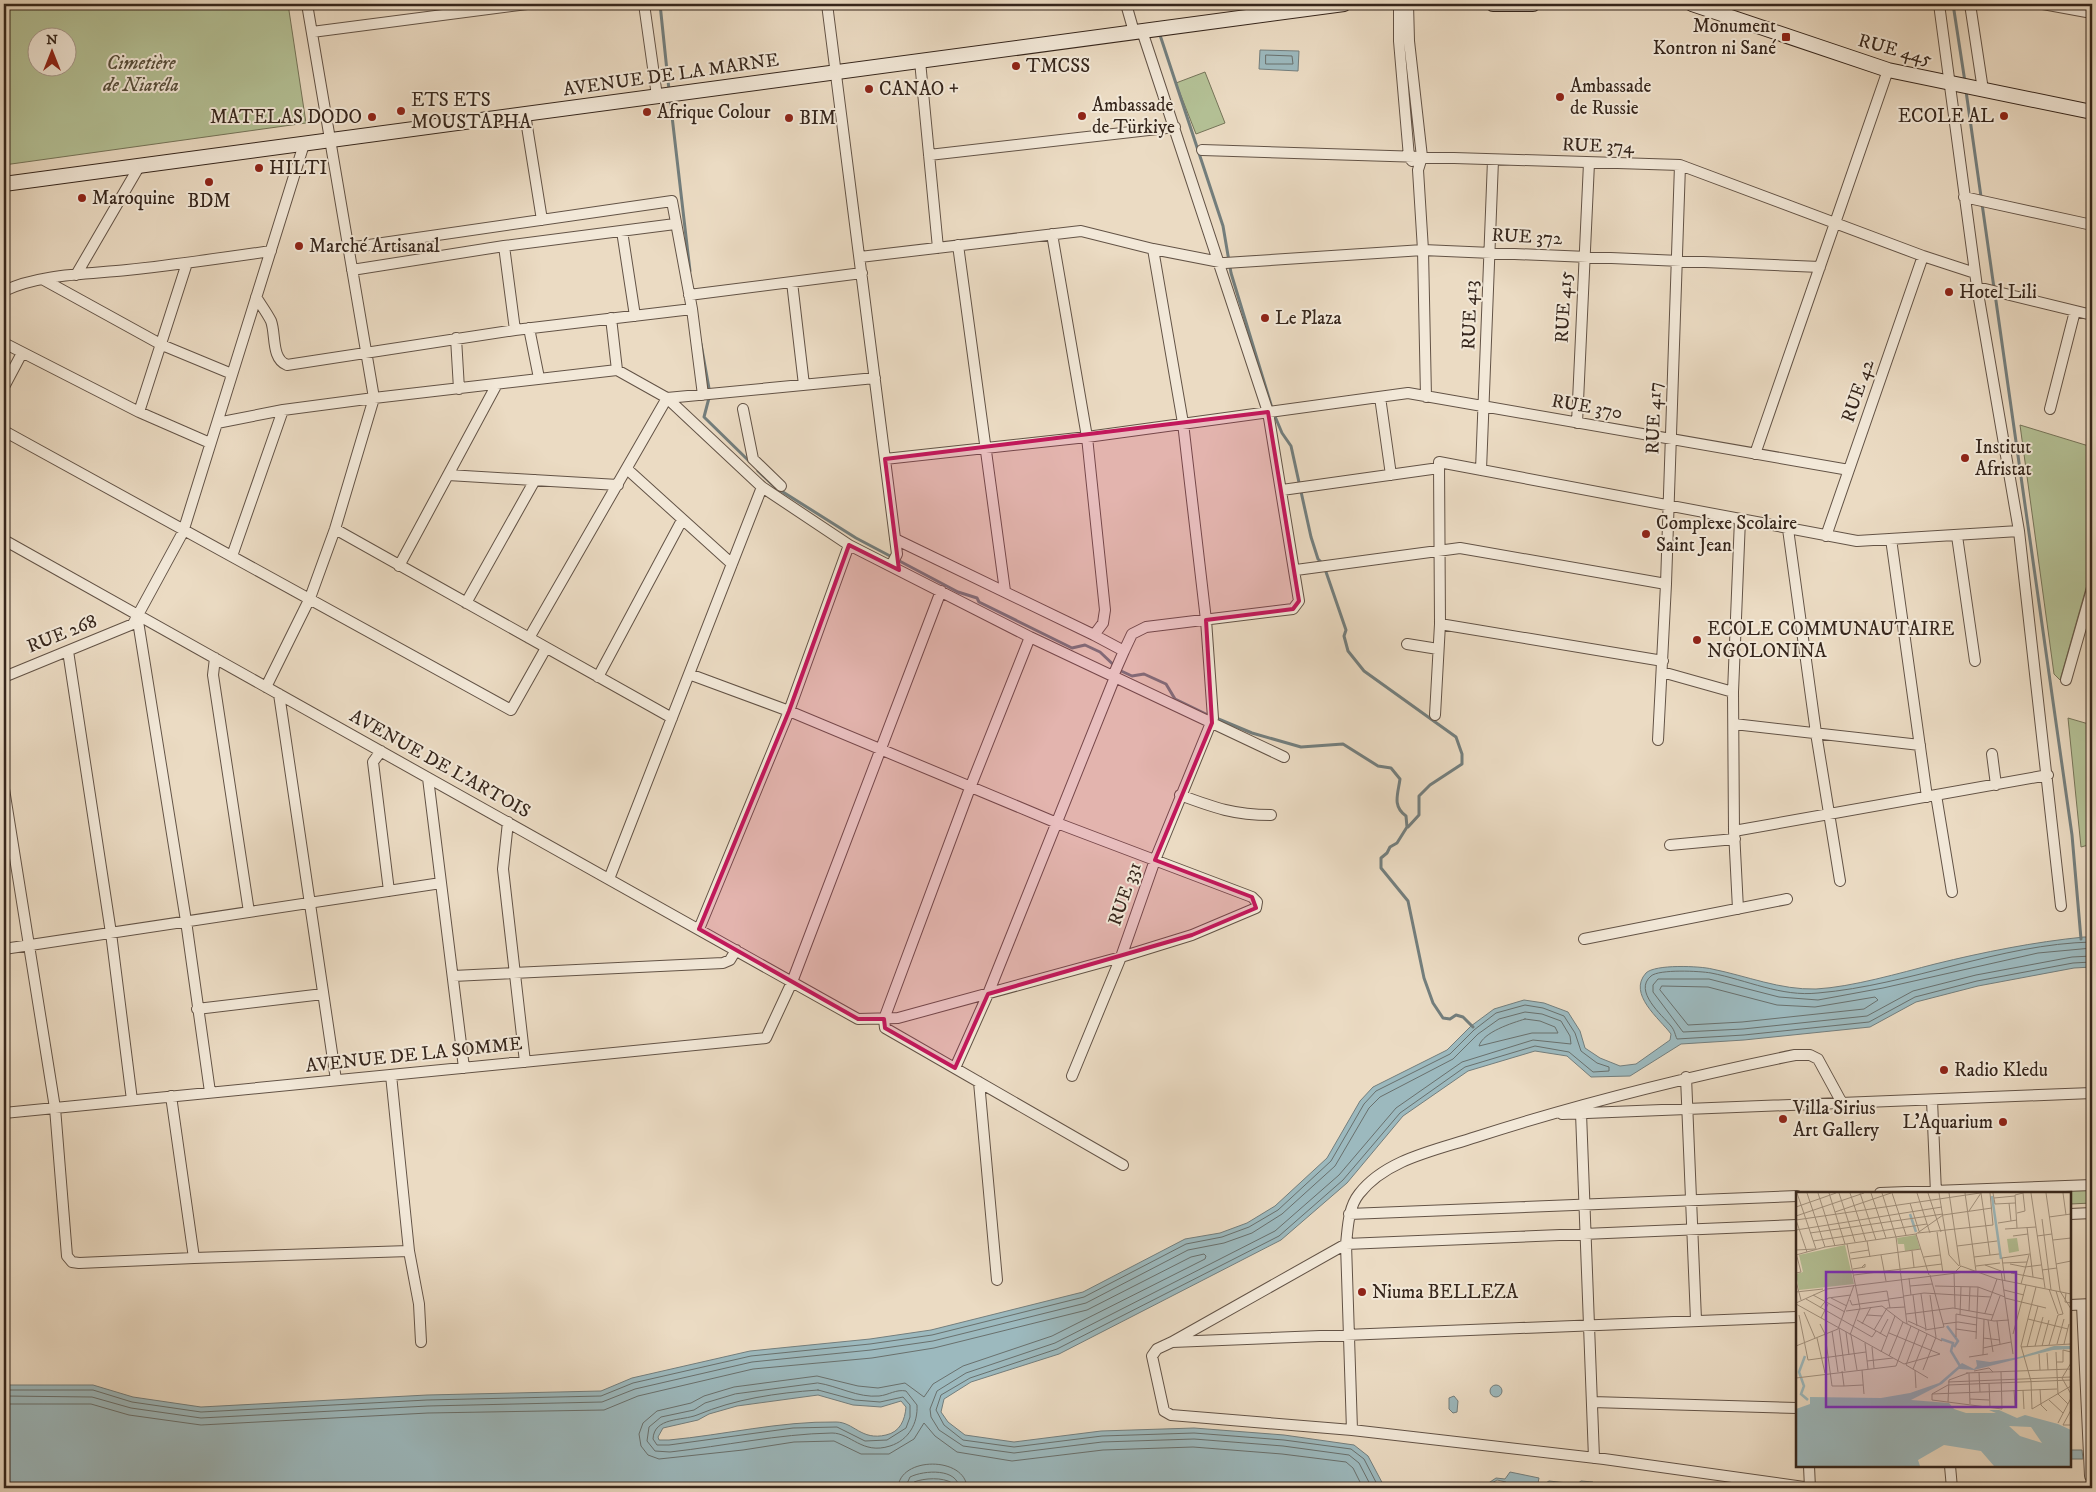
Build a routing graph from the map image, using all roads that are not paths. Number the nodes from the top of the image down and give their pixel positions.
1 (307, 4) edge
2 (527, 4) edge
3 (644, 4) edge
4 (827, 4) edge
5 (1126, 4) edge
6 (1344, 4) edge
7 (1398, 4) edge
8 (1408, 4) edge
9 (1492, 4) edge
10 (1533, 4) edge
11 (1692, 4) edge
12 (1939, 4) edge
13 (1970, 4) edge
14 (2043, 4) edge
15 (1293, 7) edge
16 (2092, 13) edge
17 (1138, 31) junction
18 (312, 32) junction
19 (920, 61) junction
20 (1888, 70) junction
21 (836, 72) junction
22 (1954, 84) junction
23 (1980, 90) junction
24 (657, 96) junction
25 (2092, 112) edge
26 (525, 114) junction
27 (1175, 127) junction
28 (330, 140) junction
29 (304, 144) junction
30 (1202, 150) dead end
31 (929, 155) junction
32 (1409, 157) junction
33 (1422, 157) junction
34 (1493, 160) junction
35 (1589, 163) junction
36 (140, 166) junction
37 (1680, 166) junction
38 (1418, 170) junction
39 (4, 184) edge
40 (1964, 197) junction
41 (542, 220) junction
42 (1835, 223) junction
43 (675, 224) junction
44 (2092, 225) edge
45 (622, 231) junction
46 (1052, 234) junction
47 (958, 245) junction
48 (504, 246) junction
49 (348, 248) junction
50 (938, 248) junction
51 (1153, 249) junction
52 (1423, 250) junction
53 (271, 251) junction
54 (1490, 253) junction
55 (1924, 256) junction
56 (860, 257) junction
57 (1584, 257) junction
58 (1676, 261) junction
59 (1226, 263) junction
60 (187, 264) junction
61 (1820, 268) junction
62 (352, 270) junction
63 (862, 273) junction
64 (1975, 273) junction
65 (76, 275) junction
66 (44, 280) junction
67 (792, 282) junction
68 (1977, 287) junction
69 (4, 291) edge
70 (689, 295) junction
71 (256, 297) junction
72 (692, 309) junction
73 (2075, 311) junction
74 (2092, 315) edge
75 (635, 316) junction
76 (611, 318) junction
77 (529, 328) junction
78 (515, 330) junction
79 (456, 338) junction
80 (4, 343) edge
81 (162, 345) junction
82 (366, 351) junction
83 (22, 353) junction
84 (617, 370) junction
85 (232, 374) junction
86 (539, 378) junction
87 (875, 378) junction
88 (497, 384) junction
89 (804, 385) junction
90 (4, 388) edge
91 (459, 389) junction
92 (703, 395) junction
93 (1380, 397) junction
94 (1426, 397) junction
95 (374, 398) junction
96 (668, 398) junction
97 (1484, 406) junction
98 (743, 408) dead end
99 (2050, 409) dead end
100 (282, 410) junction
101 (139, 412) junction
102 (1268, 412) junction
103 (217, 423) junction
104 (1183, 423) junction
105 (1577, 423) junction
106 (4, 430) edge
107 (1087, 437) junction
108 (1670, 439) junction
109 (210, 443) junction
110 (987, 447) junction
111 (1755, 454) junction
112 (885, 459) junction
113 (748, 464) junction
114 (1439, 468) junction
115 (627, 469) junction
116 (1481, 470) junction
117 (1849, 470) junction
118 (448, 474) junction
119 (1390, 475) junction
120 (535, 480) junction
121 (618, 485) junction
122 (781, 486) dead end
123 (762, 487) junction
124 (1282, 490) junction
125 (1668, 506) junction
126 (1740, 519) junction
127 (682, 520) junction
128 (335, 529) junction
129 (1788, 529) junction
130 (2019, 531) junction
131 (183, 532) junction
132 (1826, 536) junction
133 (1957, 536) junction
134 (895, 539) junction
135 (1891, 539) junction
136 (4, 540) edge
137 (850, 545) junction
138 (1440, 551) junction
139 (232, 556) junction
140 (894, 561) junction
141 (732, 564) junction
142 (399, 566) junction
143 (1296, 570) junction
144 (1666, 584) junction
145 (2092, 589) edge
146 (941, 591) junction
147 (1005, 591) junction
148 (310, 598) junction
149 (466, 603) junction
150 (135, 619) junction
151 (1206, 620) junction
152 (2088, 620) edge
153 (1440, 624) junction
154 (1094, 636) junction
155 (1030, 637) junction
156 (529, 638) junction
157 (1407, 644) dead end
158 (546, 648) junction
159 (1438, 649) junction
160 (68, 651) junction
161 (1124, 651) junction
162 (214, 658) junction
163 (1975, 660) dead end
164 (1663, 661) junction
165 (1662, 672) junction
166 (689, 674) junction
167 (1114, 676) junction
168 (4, 677) edge
169 (598, 677) junction
170 (2066, 680) dead end
171 (266, 687) junction
172 (1733, 692) junction
173 (278, 694) junction
174 (789, 711) junction
175 (1435, 715) dead end
176 (672, 718) junction
177 (1212, 720) junction
178 (1734, 724) junction
179 (1816, 733) junction
180 (1658, 740) dead end
181 (1920, 744) junction
182 (881, 750) junction
183 (381, 751) junction
184 (1992, 754) dead end
185 (1284, 758) dead end
186 (2048, 775) junction
187 (428, 778) junction
188 (1996, 785) junction
189 (970, 788) junction
190 (4, 789) edge
191 (1180, 795) junction
192 (1932, 796) junction
193 (1829, 814) junction
194 (1271, 815) dead end
195 (508, 822) junction
196 (1057, 823) junction
197 (1734, 835) junction
198 (1670, 844) dead end
199 (1155, 860) junction
200 (609, 879) junction
201 (1840, 881) dead end
202 (441, 883) junction
203 (390, 891) junction
204 (1952, 892) dead end
205 (1787, 898) dead end
206 (310, 903) junction
207 (2061, 906) dead end
208 (1738, 909) junction
209 (249, 912) junction
210 (186, 921) junction
211 (699, 929) junction
212 (111, 933) junction
213 (1584, 940) dead end
214 (29, 945) junction
215 (4, 949) edge
216 (736, 950) junction
217 (1121, 958) junction
218 (513, 973) junction
219 (453, 976) junction
220 (792, 982) junction
221 (323, 994) junction
222 (988, 994) junction
223 (197, 1009) junction
224 (884, 1018) junction
225 (525, 1062) junction
226 (464, 1068) junction
227 (955, 1068) junction
228 (391, 1075) junction
229 (1072, 1076) dead end
230 (1686, 1078) junction
231 (336, 1080) junction
232 (979, 1082) junction
233 (210, 1092) junction
234 (2092, 1093) edge
235 (171, 1096) junction
236 (132, 1100) junction
237 (1932, 1100) junction
238 (1842, 1103) junction
239 (55, 1108) junction
240 (1688, 1109) junction
241 (4, 1112) edge
242 (1581, 1114) junction
243 (1543, 1115) junction
244 (1123, 1165) dead end
245 (2092, 1185) edge
246 (1936, 1192) edge
247 (1796, 1196) edge
248 (1691, 1200) junction
249 (1584, 1205) junction
250 (2092, 1213) edge
251 (1349, 1214) junction
252 (2071, 1214) edge
253 (1796, 1225) edge
254 (1692, 1230) junction
255 (1586, 1234) junction
256 (1346, 1244) junction
257 (409, 1251) junction
258 (194, 1258) junction
259 (997, 1280) dead end
260 (2071, 1305) edge
261 (2087, 1305) edge
262 (1796, 1316) edge
263 (1696, 1320) junction
264 (1589, 1324) junction
265 (1350, 1336) junction
266 (421, 1342) dead end
267 (1172, 1342) junction
268 (1592, 1402) junction
269 (1796, 1408) edge
270 (1352, 1430) junction
271 (1594, 1458) junction
272 (1809, 1467) edge
273 (1950, 1467) edge
274 (2090, 1476) dead end
275 (1811, 1488) edge
276 (1952, 1488) edge

1 - 18 street
2 - 18 street
3 - 24 street
4 - 21 street
5 - 17 street
6 - 15 street, AVENUE DE LA MARNE
7 - 32 street
8 - 33 street
9 - 10 street
11 - 20 street, RUE 445
12 - 22 street
13 - 23 street
14 - 16 street
15 - 17 street, AVENUE DE LA MARNE
17 - 19 street, AVENUE DE LA MARNE
17 - 27 street
18 - 28 street
19 - 21 street, AVENUE DE LA MARNE
19 - 31 street
20 - 22 street, RUE 445
20 - 42 street
21 - 24 street, AVENUE DE LA MARNE
21 - 56 street
22 - 23 street, RUE 445
22 - 40 street
23 - 25 street, RUE 445
24 - 26 street, AVENUE DE LA MARNE
26 - 28 street, AVENUE DE LA MARNE
26 - 41 street
27 - 31 street
27 - 59 street
28 - 29 street, AVENUE DE LA MARNE
28 - 49 street
29 - 36 street, AVENUE DE LA MARNE
29 - 53 street
30 - 32 street, RUE 374
31 - 50 street
32 - 33 street, RUE 374
32 - 38 street
33 - 34 street, RUE 374
33 - 38 street
34 - 35 street, RUE 374
34 - 54 street, RUE 413
35 - 37 street, RUE 374
35 - 57 street, RUE 415
36 - 39 street, AVENUE DE LA MARNE
36 - 65 street
37 - 42 street, RUE 374
37 - 58 street, RUE 417
38 - 52 street
40 - 44 street
40 - 64 street
41 - 43 street
41 - 49 street
42 - 55 street, RUE 374
42 - 61 street
43 - 45 street
43 - 70 street
45 - 48 street
45 - 75 street
46 - 47 street, RUE 372
46 - 51 street, RUE 372
46 - 107 street
47 - 50 street, RUE 372
47 - 110 street
48 - 62 street
48 - 78 street
49 - 62 street
50 - 56 street, RUE 372
51 - 59 street, RUE 372
51 - 104 street
52 - 54 street, RUE 372
52 - 59 street, RUE 372
52 - 94 street
53 - 60 street
53 - 71 street
54 - 57 street, RUE 372
54 - 97 street, RUE 413
55 - 64 street, RUE 374
55 - 117 street, RUE 42
56 - 63 street
57 - 58 street, RUE 372
57 - 105 street, RUE 415
58 - 61 street, RUE 372
58 - 108 street, RUE 417
59 - 102 street
60 - 65 street
60 - 81 street
61 - 111 street
62 - 82 street
63 - 67 street
63 - 87 street
64 - 68 street
65 - 66 street
66 - 69 street
66 - 81 street
67 - 70 street
67 - 89 street
68 - 73 street
68 - 130 street
70 - 72 street
71 - 82 street
71 - 85 street
72 - 75 street
72 - 92 street
73 - 74 street
73 - 99 street
75 - 76 street
76 - 77 street
76 - 84 street
77 - 78 street
77 - 86 street
78 - 79 street
79 - 82 street
79 - 91 street
80 - 83 street
81 - 85 street
81 - 101 street
82 - 95 street
83 - 90 street
83 - 101 street
84 - 86 street
84 - 96 street
85 - 103 street
86 - 88 street
87 - 89 street
87 - 112 street
88 - 91 street
88 - 118 street
89 - 92 street
91 - 95 street
92 - 96 street
93 - 94 street, RUE 370
93 - 102 street
93 - 119 street
94 - 97 street, RUE 370
95 - 100 street
95 - 128 street
96 - 113 street
96 - 115 street
97 - 105 street, RUE 370
97 - 116 street, RUE 413
98 - 113 street
100 - 103 street
100 - 139 street
101 - 109 street
102 - 104 street
102 - 124 street
103 - 109 street
104 - 107 street
104 - 151 street
105 - 108 street, RUE 370
106 - 131 street
107 - 110 street
107 - 154 street
108 - 111 street, RUE 370
108 - 125 street, RUE 417
109 - 131 street
110 - 112 street
110 - 147 street
111 - 117 street, RUE 370
112 - 134 street
113 - 122 street
113 - 123 street
114 - 116 street
114 - 119 street
114 - 138 street
115 - 121 street
115 - 127 street
116 - 125 street
117 - 132 street, RUE 42
118 - 120 street
118 - 142 street
119 - 124 street
120 - 121 street
120 - 149 street
121 - 156 street
123 - 137 street
123 - 141 street
124 - 143 street
125 - 126 street
125 - 144 street, RUE 417
126 - 129 street
126 - 172 street
127 - 141 street
127 - 169 street
128 - 142 street
128 - 148 street
129 - 132 street
129 - 179 street
130 - 133 street
130 - 186 street
131 - 139 street
131 - 150 street
132 - 135 street
133 - 135 street
133 - 163 street
134 - 140 street
134 - 147 street
135 - 181 street
136 - 150 street, AVENUE DE L'ARTOIS
137 - 140 street
137 - 174 street
138 - 143 street
138 - 144 street
138 - 153 street
139 - 148 street
140 - 146 street
141 - 166 street
142 - 149 street
143 - 151 street
144 - 164 street, RUE 417
145 - 152 street
146 - 155 street
146 - 182 street
147 - 154 street
148 - 158 street
148 - 171 street
149 - 156 street
150 - 160 street, RUE 268
150 - 162 street, AVENUE DE L'ARTOIS
150 - 210 street
151 - 161 street
151 - 177 street
152 - 170 street
153 - 159 street
153 - 164 street
154 - 161 street
155 - 167 street
155 - 189 street
156 - 158 street
157 - 159 street
158 - 169 street
159 - 175 street
160 - 168 street, RUE 268
160 - 212 street
161 - 167 street
162 - 171 street, AVENUE DE L'ARTOIS
162 - 209 street
164 - 165 street, RUE 417
165 - 172 street
165 - 180 street, RUE 417
166 - 174 street
166 - 176 street
167 - 177 street
167 - 196 street
169 - 176 street
171 - 173 street, AVENUE DE L'ARTOIS
172 - 178 street
173 - 183 street, AVENUE DE L'ARTOIS
173 - 206 street
174 - 182 street
174 - 211 street
176 - 200 street
177 - 185 street
177 - 191 street, RUE 331
178 - 179 street
178 - 197 street
179 - 181 street
179 - 193 street
181 - 192 street
182 - 189 street
182 - 220 street
183 - 187 street, AVENUE DE L'ARTOIS
183 - 203 street
184 - 188 street
186 - 188 street
186 - 207 street
187 - 195 street, AVENUE DE L'ARTOIS
187 - 202 street
188 - 192 street
189 - 196 street
189 - 224 street
190 - 214 street
191 - 194 street
191 - 199 street, RUE 331
192 - 193 street
192 - 204 street
193 - 197 street
193 - 201 street
195 - 200 street, AVENUE DE L'ARTOIS
195 - 218 street
196 - 199 street
196 - 222 street
197 - 198 street
197 - 208 street
199 - 217 street, RUE 331
199 - 217 street
200 - 211 street, AVENUE DE L'ARTOIS
202 - 203 street
202 - 219 street
203 - 206 street
205 - 208 street
206 - 209 street
206 - 221 street
208 - 213 street
209 - 210 street
210 - 212 street
210 - 223 street
211 - 216 street, AVENUE DE L'ARTOIS
212 - 214 street
212 - 236 street
214 - 215 street
214 - 239 street
216 - 218 street
216 - 220 street, AVENUE DE L'ARTOIS
217 - 222 street
217 - 229 street, RUE 331
218 - 219 street
218 - 225 street
219 - 226 street
220 - 224 street, AVENUE DE L'ARTOIS
220 - 225 street, AVENUE DE LA SOMME
221 - 223 street
221 - 231 street
222 - 224 street
222 - 227 street
223 - 233 street
224 - 227 street
225 - 226 street, AVENUE DE LA SOMME
226 - 228 street, AVENUE DE LA SOMME
227 - 232 street
228 - 231 street, AVENUE DE LA SOMME
228 - 257 street
230 - 238 street
230 - 240 street
230 - 243 street
231 - 233 street, AVENUE DE LA SOMME
232 - 244 street
232 - 259 street
233 - 235 street, AVENUE DE LA SOMME
234 - 237 street
235 - 236 street, AVENUE DE LA SOMME
235 - 258 street
236 - 239 street, AVENUE DE LA SOMME
237 - 238 street
237 - 246 street
238 - 240 street
239 - 241 street, AVENUE DE LA SOMME
239 - 258 street
240 - 242 street
240 - 248 street
242 - 243 street
242 - 249 street
243 - 251 street
245 - 246 street
247 - 248 street
248 - 249 street
248 - 254 street
249 - 251 street
249 - 255 street
250 - 252 street
251 - 256 street
253 - 254 street
254 - 255 street
254 - 263 street
255 - 256 street
255 - 264 street
256 - 265 street
256 - 267 street
257 - 258 street
257 - 266 street
260 - 261 street
261 - 274 street
262 - 263 street
263 - 264 street
264 - 265 street
264 - 268 street
265 - 267 street
265 - 270 street
267 - 270 street
268 - 269 street
268 - 271 street
270 - 271 street
271 - 275 street
272 - 275 street
273 - 276 street

